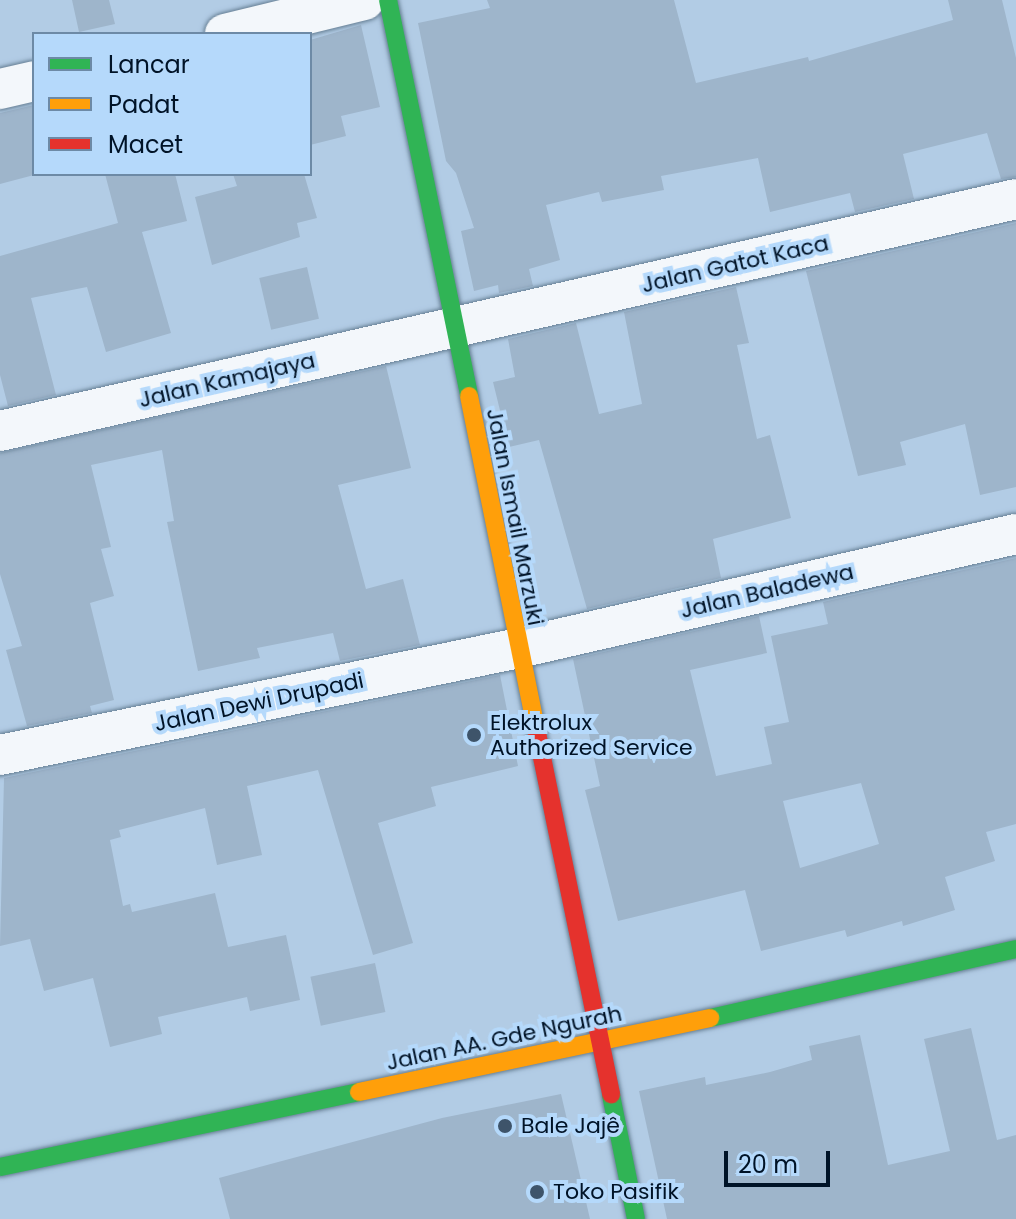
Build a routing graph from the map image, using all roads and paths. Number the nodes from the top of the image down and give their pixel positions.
1 (364, 0) edge
2 (388, 0) edge
3 (233, 32) edge
4 (32, 81) edge
5 (0, 89) edge
6 (1016, 199) edge
7 (453, 329) junction
8 (0, 431) edge
9 (1016, 534) edge
10 (517, 648) junction
11 (0, 755) edge
12 (1016, 949) edge
13 (598, 1043) junction
14 (0, 1167) edge
15 (636, 1219) edge

1 - 3 street
2 - 7 street, Jalan Ismail Marzuki
4 - 5 street
6 - 7 street, Jalan Gatot Kaca
7 - 8 street, Jalan Kamajaya
7 - 10 street, Jalan Ismail Marzuki
9 - 10 street, Jalan Baladewa
10 - 11 street, Jalan Dewi Drupadi
10 - 13 street, Jalan Ismail Marzuki
12 - 13 street, Jalan AA. Gde Ngurah
13 - 14 street, Jalan AA. Gde Ngurah
13 - 15 street, Jalan Ismail Marzuki

